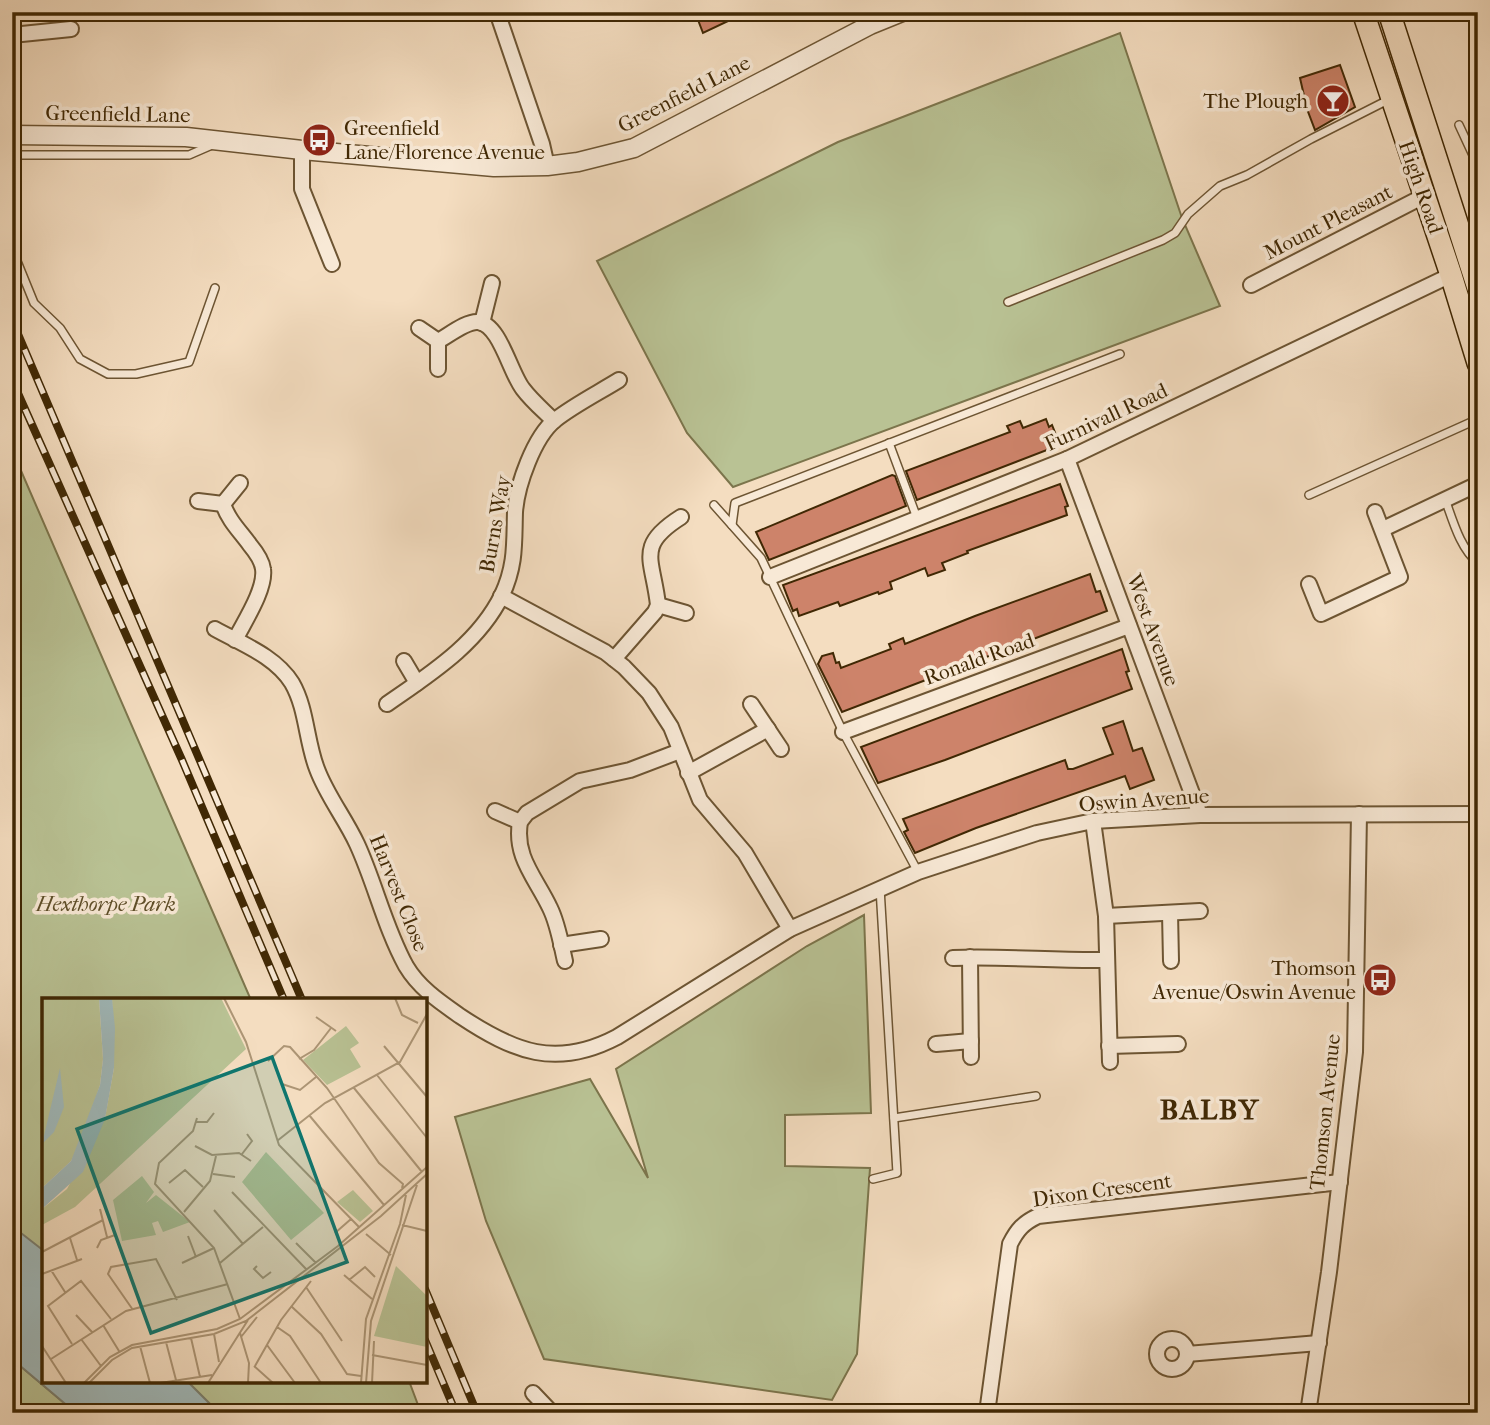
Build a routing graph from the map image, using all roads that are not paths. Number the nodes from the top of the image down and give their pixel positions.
1 (497, 12) edge
2 (902, 12) edge
3 (1363, 12) edge
4 (1389, 12) edge
5 (71, 29) dead end
6 (13, 30) edge
7 (1392, 99) junction
8 (1459, 125) dead end
9 (12, 135) edge
10 (221, 141) junction
11 (302, 150) junction
12 (12, 155) edge
13 (547, 166) junction
14 (1478, 166) edge
15 (1424, 197) junction
16 (12, 249) edge
17 (332, 264) dead end
18 (1451, 275) junction
19 (492, 283) dead end
20 (1251, 285) dead end
21 (215, 288) dead end
22 (1478, 288) edge
23 (1008, 302) dead end
24 (482, 323) junction
25 (419, 328) dead end
26 (438, 341) junction
27 (1120, 354) dead end
28 (1478, 363) edge
29 (438, 369) dead end
30 (619, 380) dead end
31 (1478, 419) edge
32 (554, 421) junction
33 (889, 443) junction
34 (1067, 459) junction
35 (240, 483) dead end
36 (1478, 484) edge
37 (1309, 495) dead end
38 (1445, 499) junction
39 (198, 501) dead end
40 (223, 504) junction
41 (714, 505) dead end
42 (1376, 512) dead end
43 (681, 517) dead end
44 (917, 519) junction
45 (732, 525) junction
46 (1383, 528) junction
47 (1478, 563) edge
48 (770, 577) junction
49 (1309, 584) dead end
50 (501, 596) junction
51 (657, 605) junction
52 (687, 613) dead end
53 (1129, 626) junction
54 (215, 629) dead end
55 (235, 640) junction
56 (614, 659) junction
57 (404, 661) dead end
58 (417, 683) junction
59 (387, 704) dead end
60 (751, 704) dead end
61 (768, 729) junction
62 (843, 732) junction
63 (781, 749) dead end
64 (680, 751) junction
65 (688, 773) junction
66 (495, 811) dead end
67 (1359, 814) junction
68 (1478, 814) edge
69 (1200, 815) junction
70 (1093, 821) junction
71 (520, 822) junction
72 (918, 872) junction
73 (880, 888) junction
74 (1200, 911) dead end
75 (1170, 913) junction
76 (1106, 916) junction
77 (790, 929) junction
78 (600, 939) dead end
79 (561, 946) junction
80 (970, 957) junction
81 (953, 958) dead end
82 (1107, 960) junction
83 (565, 961) dead end
84 (1171, 961) dead end
85 (971, 1041) junction
86 (936, 1044) dead end
87 (1178, 1044) dead end
88 (1109, 1046) junction
89 (971, 1057) dead end
90 (1110, 1062) dead end
91 (1037, 1096) dead end
92 (894, 1118) junction
93 (873, 1179) dead end
94 (1340, 1182) junction
95 (1319, 1343) junction
96 (1187, 1354) dead end
97 (533, 1393) dead end
98 (552, 1413) edge
99 (987, 1413) edge
100 (1308, 1413) edge

1 - 13 street
2 - 13 street, Greenfield Lane
3 - 7 main road, High Road
4 - 22 main road, High Road
5 - 6 street
7 - 15 main road, High Road
7 - 23 lane
8 - 14 lane
9 - 10 street, Greenfield Lane
10 - 11 street, Greenfield Lane
10 - 12 lane
11 - 13 street, Greenfield Lane
11 - 17 street
15 - 18 main road, High Road
15 - 20 street, Mount Pleasant
16 - 21 lane
18 - 28 main road, High Road
18 - 34 street, Furnivall Road
19 - 24 street
24 - 26 street
24 - 32 street
25 - 26 street
26 - 29 street
27 - 33 lane
30 - 32 street, Burns Way
31 - 37 lane
32 - 50 street, Burns Way
33 - 44 lane
33 - 45 lane
34 - 44 street, Furnivall Road
34 - 53 street, West Avenue
35 - 40 street
36 - 38 street
38 - 46 street
38 - 47 lane
39 - 40 street
40 - 55 street
41 - 45 lane
42 - 46 street
43 - 51 street
44 - 48 street, Furnivall Road
45 - 48 lane
46 - 49 street
48 - 62 lane
50 - 56 street
50 - 58 street, Burns Way
51 - 52 street
51 - 56 street
53 - 62 street, Ronald Road
53 - 69 street, West Avenue
54 - 55 street, Harvest Close
55 - 77 street, Harvest Close
56 - 64 street
57 - 58 street
58 - 59 street, Burns Way
60 - 61 street
61 - 63 street
61 - 65 street
62 - 72 lane
64 - 65 street
64 - 71 street
65 - 77 street
66 - 71 street
67 - 68 street, Oswin Avenue
67 - 69 street, Oswin Avenue
67 - 94 street, Thomson Avenue
69 - 70 street, Oswin Avenue
70 - 72 street, Oswin Avenue
70 - 76 street
71 - 79 street
72 - 73 street, Oswin Avenue
73 - 77 street, Oswin Avenue
73 - 92 lane
74 - 75 street
75 - 76 street
75 - 84 street
76 - 82 street
78 - 79 street
79 - 83 street
80 - 81 street
80 - 82 street
80 - 85 street
82 - 88 street
85 - 86 street
85 - 89 street
87 - 88 street
88 - 90 street
91 - 92 lane
92 - 93 lane
94 - 95 street, Thomson Avenue
94 - 99 street, Dixon Crescent
95 - 96 street
95 - 100 street, Thomson Avenue
97 - 98 street

